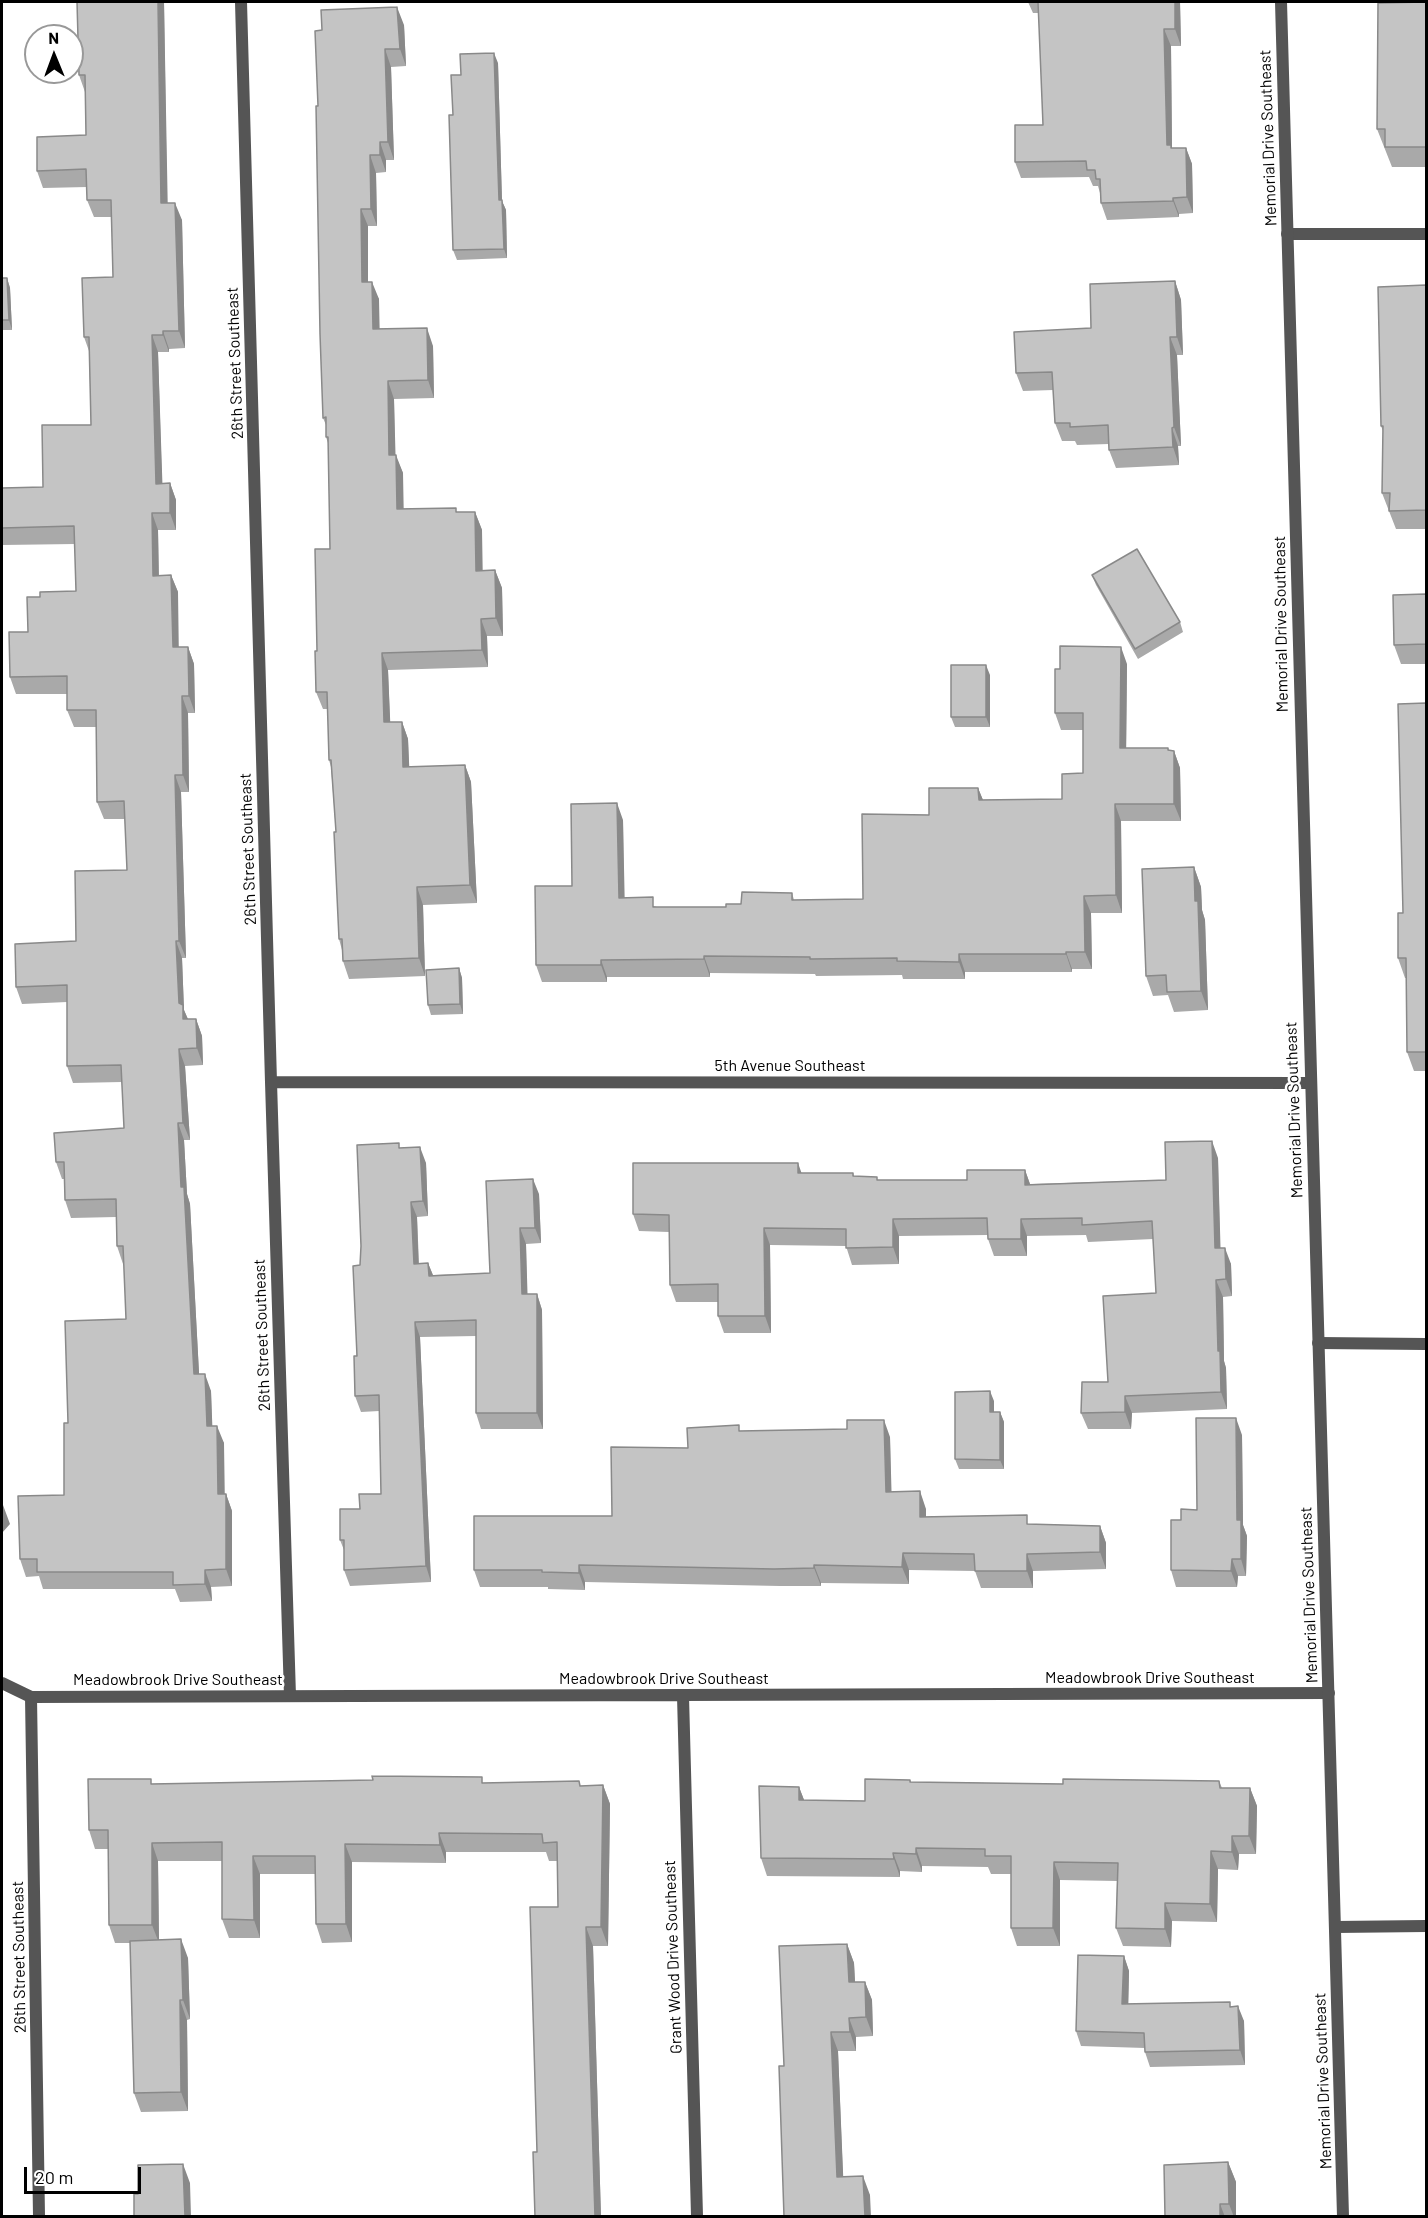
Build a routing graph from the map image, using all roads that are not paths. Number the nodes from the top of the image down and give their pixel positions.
1 (241, 2) edge
2 (1281, 2) edge
3 (1287, 234) junction
4 (1426, 234) edge
5 (271, 1082) junction
6 (1310, 1083) junction
7 (1318, 1343) junction
8 (1426, 1344) edge
9 (2, 1683) edge
10 (1329, 1693) junction
11 (290, 1696) junction
12 (683, 1696) junction
13 (31, 1697) junction
14 (1426, 1926) edge
15 (1335, 1927) junction
16 (39, 2217) edge
17 (697, 2217) edge
18 (1343, 2217) edge

1 - 5 street, 26th Street Southeast
2 - 3 street, Memorial Drive Southeast
3 - 4 street
3 - 6 street, Memorial Drive Southeast
5 - 6 street, 5th Avenue Southeast
5 - 11 street, 26th Street Southeast
6 - 7 street, Memorial Drive Southeast
7 - 8 street
7 - 10 street, Memorial Drive Southeast
9 - 13 street, Meadowbrook Drive Southeast
10 - 12 street, Meadowbrook Drive Southeast
10 - 15 street, Memorial Drive Southeast
11 - 12 street, Meadowbrook Drive Southeast
11 - 13 street, Meadowbrook Drive Southeast
12 - 17 street, Grant Wood Drive Southeast
13 - 16 street, 26th Street Southeast
14 - 15 street
15 - 18 street, Memorial Drive Southeast

